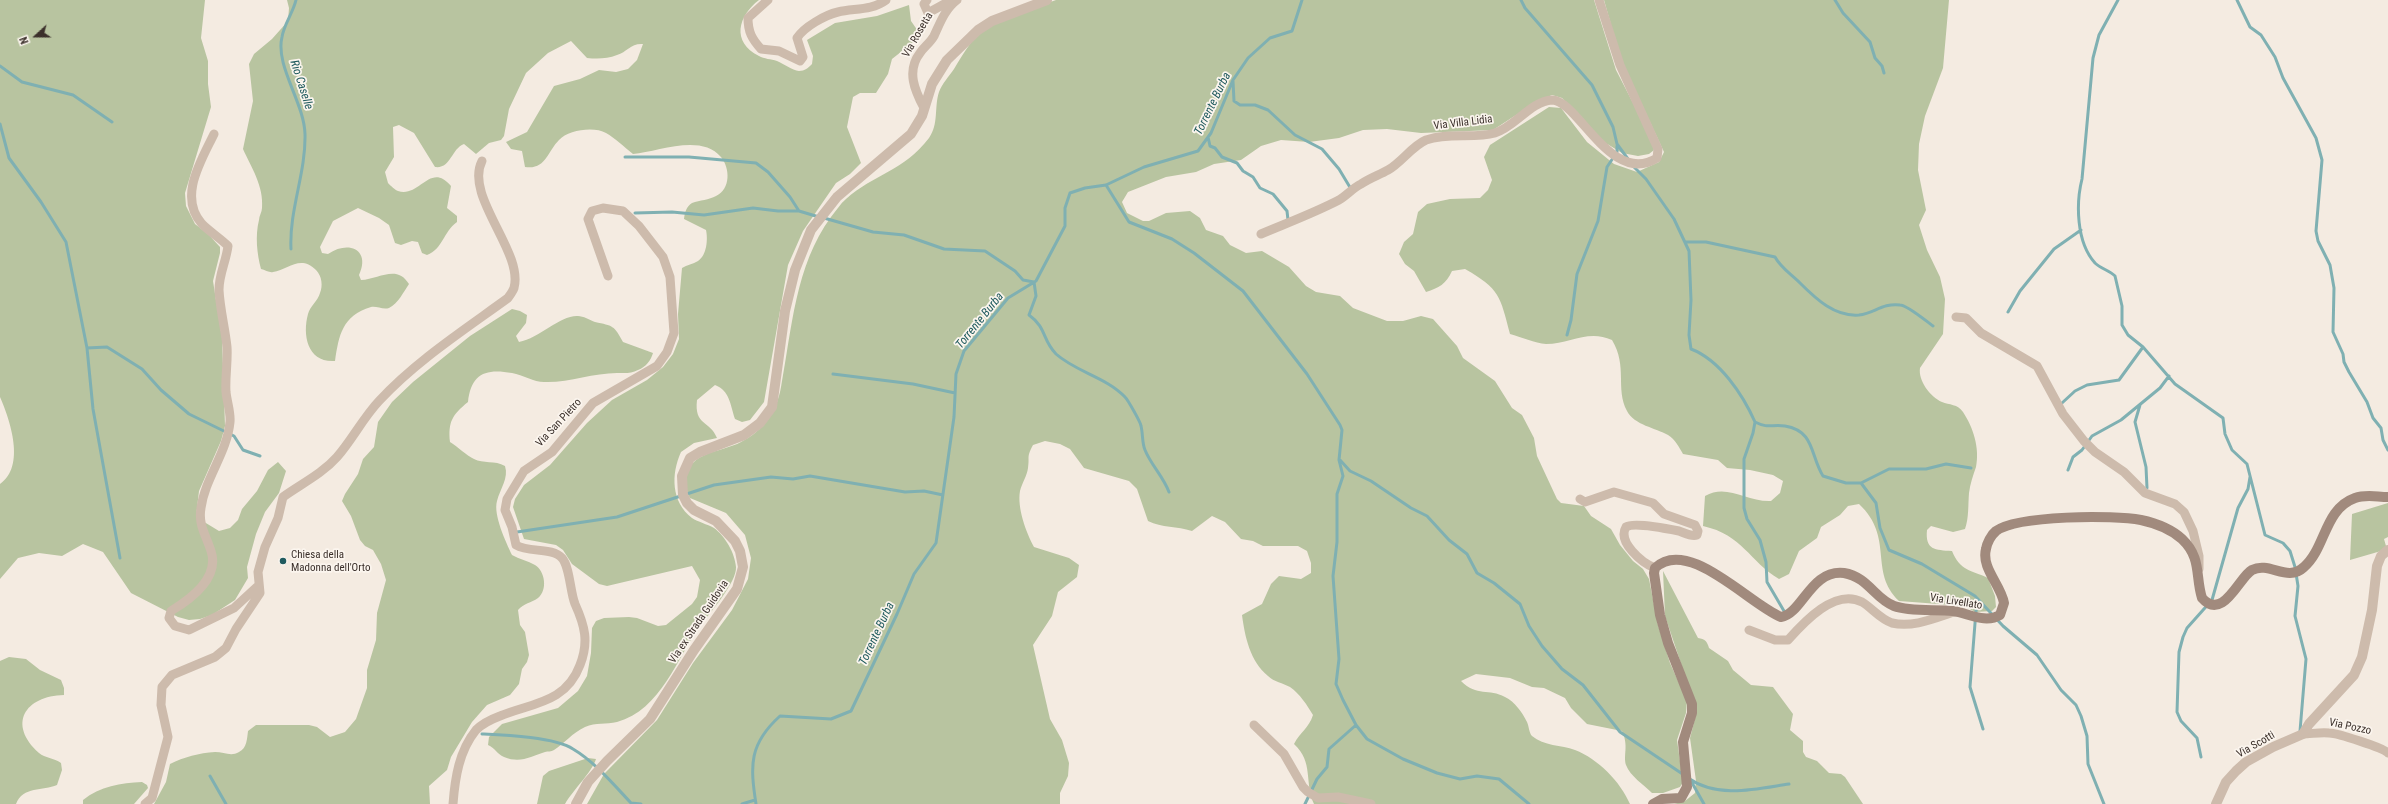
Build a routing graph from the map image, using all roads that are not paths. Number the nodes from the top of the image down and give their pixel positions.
1 (768, 0) edge
2 (886, 0) edge
3 (927, 0) edge
4 (1047, 0) edge
5 (1599, 0) edge
6 (954, 2) edge
7 (924, 108) junction
8 (214, 134) dead end
9 (482, 161) dead end
10 (1262, 234) dead end
11 (608, 276) dead end
12 (1956, 316) dead end
13 (2388, 497) edge
14 (1580, 499) dead end
15 (2388, 550) edge
16 (1655, 568) junction
17 (2199, 569) junction
18 (259, 585) junction
19 (1954, 612) junction
20 (1749, 630) dead end
21 (1254, 725) dead end
22 (2303, 734) junction
23 (2388, 753) edge
24 (145, 804) edge
25 (453, 804) edge
26 (576, 804) edge
27 (1371, 804) edge
28 (1653, 804) edge
29 (2216, 804) edge

1 - 2 street
3 - 6 street
4 - 7 street, Via ex Strada Guidovia
5 - 10 street, Via Villa Lidia
6 - 7 street, Via Rosetta
7 - 26 street, Via ex Strada Guidovia
8 - 18 street
9 - 18 street
11 - 25 street, Via San Pietro
12 - 17 street
13 - 17 main road, Via Livellato
14 - 16 street
15 - 22 street
16 - 19 main road, Via Livellato
16 - 28 main road
17 - 19 main road, Via Livellato
18 - 24 street
19 - 20 street
21 - 27 street
22 - 23 street, Via Pozzo
22 - 29 street, Via Scotti

